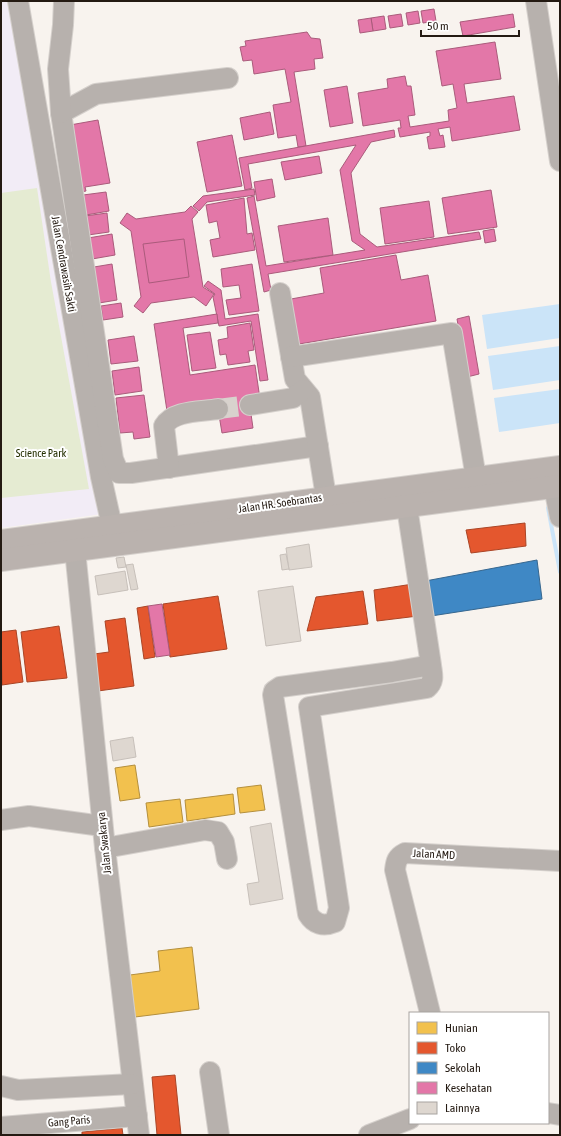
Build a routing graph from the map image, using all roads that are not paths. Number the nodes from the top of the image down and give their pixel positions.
1 (18, 1) edge
2 (64, 1) edge
3 (536, 1) edge
4 (228, 78) dead end
5 (556, 106) edge
6 (60, 112) junction
7 (560, 161) edge
8 (280, 293) dead end
9 (291, 357) junction
10 (303, 390) junction
11 (250, 405) tunnel mouth
12 (218, 409) tunnel mouth
13 (318, 446) junction
14 (170, 468) junction
15 (476, 478) junction
16 (558, 480) edge
17 (328, 507) junction
18 (407, 507) junction
19 (560, 517) edge
20 (112, 526) junction
21 (1, 540) edge
22 (75, 550) junction
23 (1, 560) edge
24 (431, 665) junction
25 (305, 684) junction
26 (309, 706) junction
27 (1, 820) edge
28 (102, 826) junction
29 (105, 848) junction
30 (227, 859) dead end
31 (560, 861) edge
32 (430, 1012) edge
33 (210, 1072) dead end
34 (132, 1084) junction
35 (1, 1086) edge
36 (549, 1113) edge
37 (560, 1115) edge
38 (409, 1119) edge
39 (138, 1125) edge
40 (1, 1127) edge
41 (377, 1133) edge
42 (219, 1135) edge

1 - 20 street, Jalan Cendrawasih Sakti
2 - 6 street
3 - 5 street
4 - 6 street
5 - 7 street
6 - 14 street
8 - 9 street
9 - 10 street
9 - 15 street
10 - 11 street
10 - 13 street
12 - 14 street
13 - 14 street
13 - 17 street
15 - 16 main road, Jalan HR. Soebrantas
15 - 17 main road, Jalan HR. Soebrantas
16 - 18 main road, Jalan HR. Soebrantas
16 - 19 street
17 - 18 main road, Jalan HR. Soebrantas
17 - 20 main road, Jalan HR. Soebrantas
17 - 22 main road, Jalan HR. Soebrantas
18 - 24 street
20 - 21 main road, Jalan HR. Soebrantas
22 - 23 main road, Jalan HR. Soebrantas
22 - 28 street, Jalan Swakarya
24 - 25 street
24 - 26 street
25 - 26 street
25 - 26 street
27 - 28 street
28 - 29 street, Jalan Swakarya
29 - 30 street
29 - 34 street, Jalan Swakarya
31 - 32 street, Jalan AMD
33 - 42 street
34 - 35 street
34 - 39 street, Jalan Swakarya
36 - 37 street
38 - 41 street
39 - 40 street, Gang Paris

